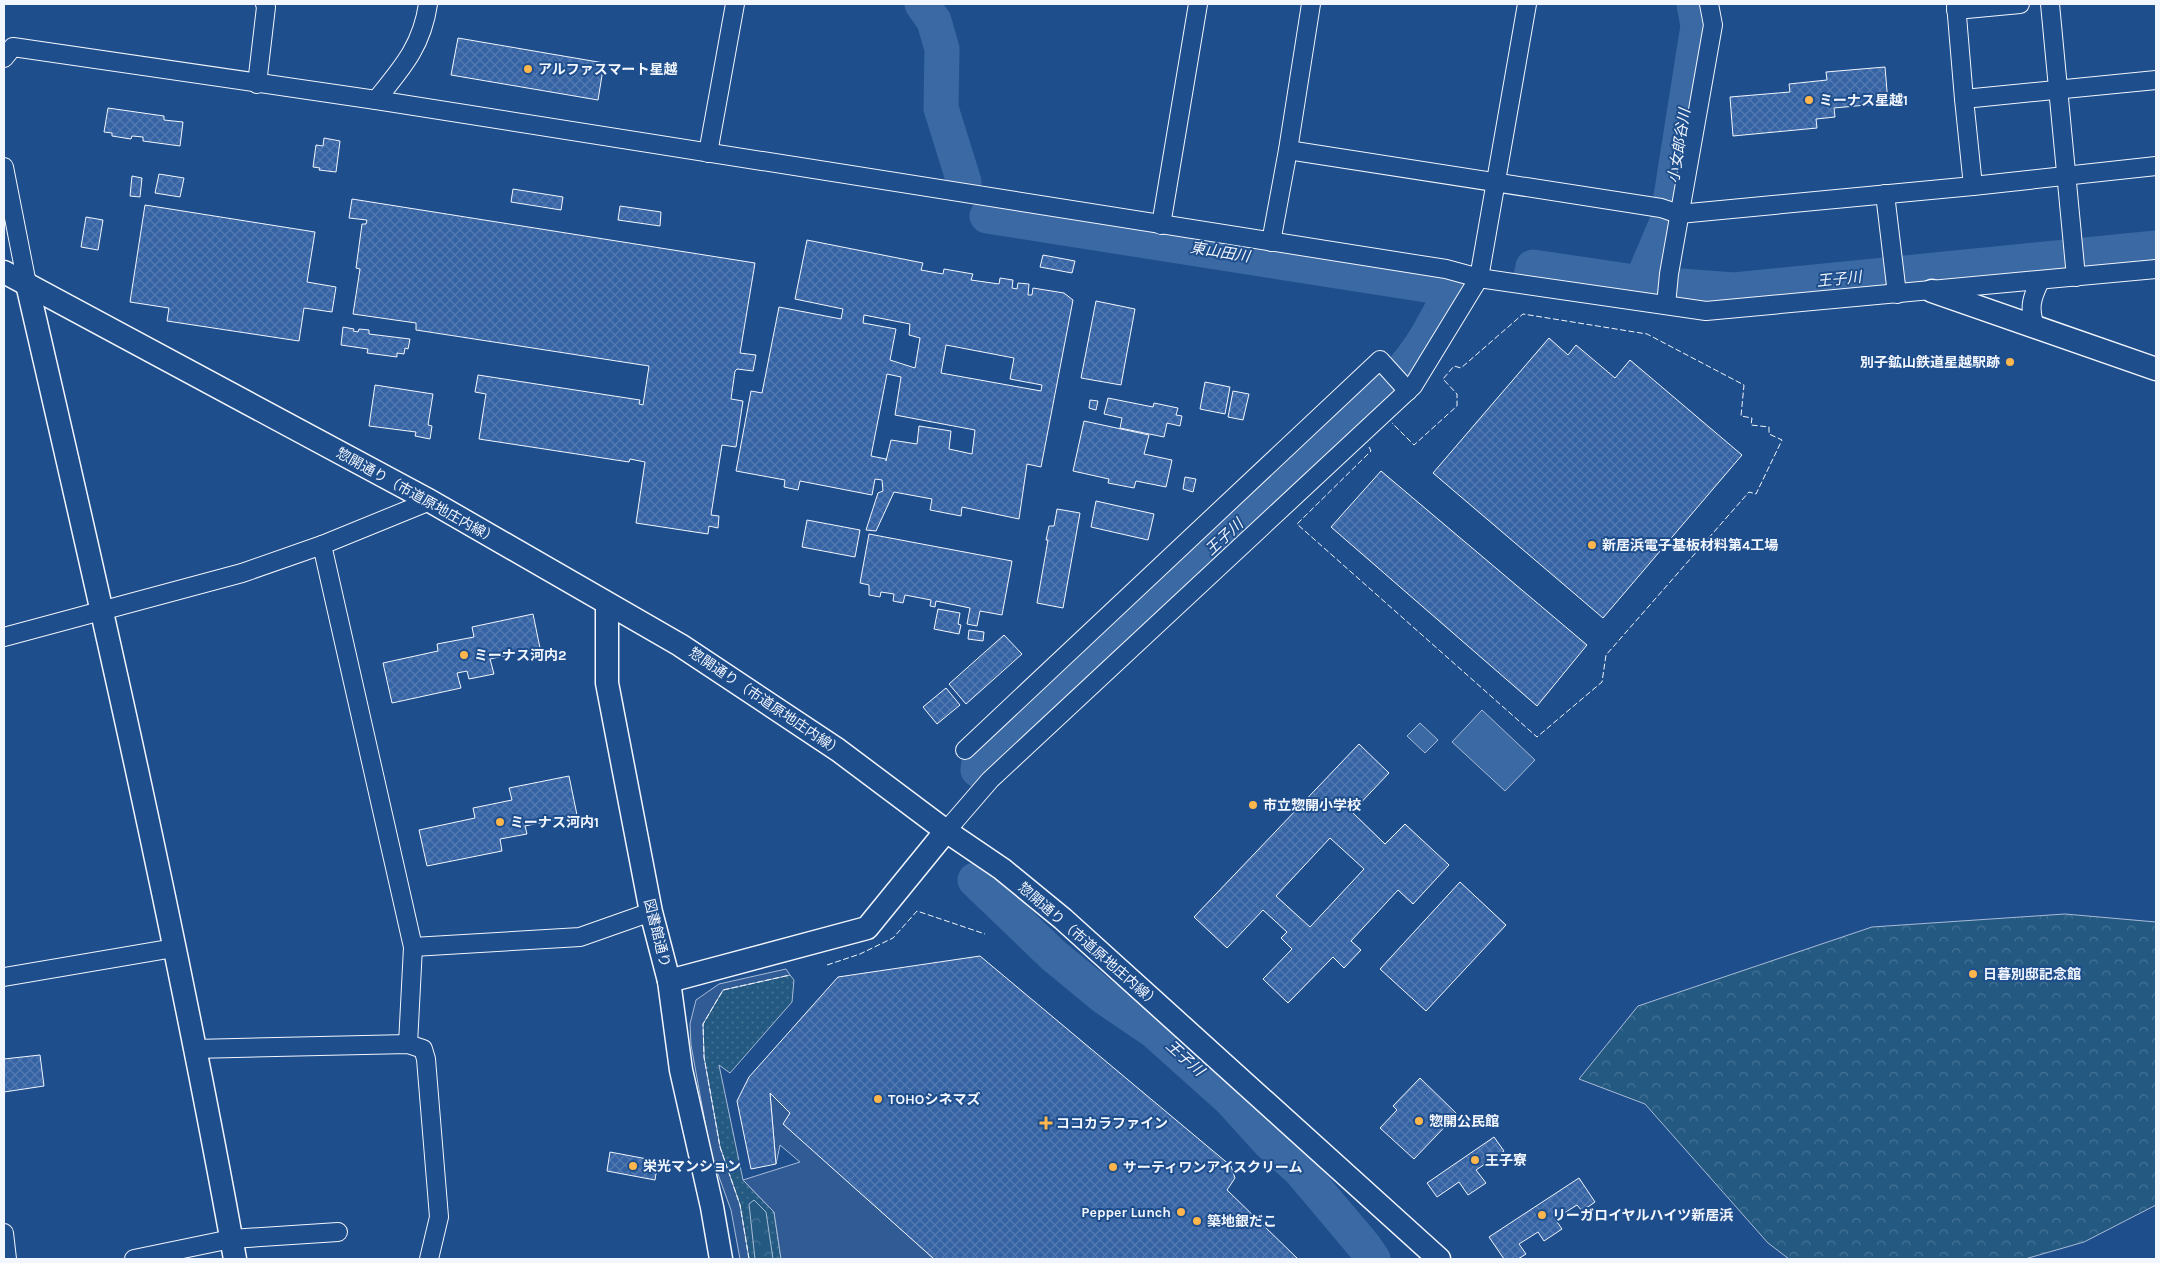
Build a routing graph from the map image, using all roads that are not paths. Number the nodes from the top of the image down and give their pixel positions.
1 (265, 4) edge
2 (428, 4) edge
3 (735, 4) edge
4 (1198, 4) edge
5 (1312, 4) edge
6 (1527, 4) edge
7 (1709, 4) edge
8 (2020, 4) edge
9 (2050, 4) edge
10 (1956, 7) edge
11 (4, 58) edge
12 (2156, 80) edge
13 (258, 84) junction
14 (2058, 90) junction
15 (1964, 99) junction
16 (376, 100) junction
17 (1288, 150) junction
18 (708, 153) junction
19 (2156, 166) edge
20 (4, 167) edge
21 (2067, 177) junction
22 (1496, 183) junction
23 (1973, 186) junction
24 (1885, 194) junction
25 (1671, 212) junction
26 (1161, 225) junction
27 (1271, 242) junction
28 (2156, 269) edge
29 (4, 272) edge
30 (2076, 276) junction
31 (1479, 278) junction
32 (2040, 281) junction
33 (27, 284) junction
34 (1896, 291) junction
35 (1932, 291) junction
36 (1666, 302) junction
37 (2035, 327) junction
38 (2156, 370) edge
39 (1408, 391) junction
40 (430, 501) junction
41 (322, 545) junction
42 (607, 605) junction
43 (103, 610) junction
44 (4, 637) edge
45 (964, 750) dead end
46 (946, 831) junction
47 (650, 912) junction
48 (413, 947) junction
49 (174, 948) junction
50 (4, 977) edge
51 (669, 981) junction
52 (408, 1044) junction
53 (194, 1049) junction
54 (338, 1232) dead end
55 (4, 1233) edge
56 (233, 1249) edge
57 (7, 1259) edge
58 (134, 1259) edge
59 (429, 1259) edge
60 (721, 1259) edge
61 (1439, 1259) edge

1 - 13 street
2 - 16 street
3 - 18 street
4 - 26 street
5 - 17 street
6 - 22 street
7 - 25 street
8 - 10 street
9 - 14 street
10 - 15 street
11 - 13 street
12 - 14 street
13 - 16 street
14 - 15 street
14 - 21 street
15 - 23 street
16 - 18 street
17 - 22 street
17 - 27 street
18 - 26 street
19 - 21 street
20 - 33 street
21 - 23 street
21 - 30 street
22 - 25 street
22 - 31 street
23 - 24 street
24 - 25 street
24 - 34 street
25 - 36 street
26 - 27 street
27 - 31 street
28 - 30 street
29 - 33 street, 惣開通り（市道原地庄内線）
30 - 32 street
31 - 36 street
31 - 39 street
32 - 35 street
32 - 37 street
33 - 40 street, 惣開通り（市道原地庄内線）
33 - 43 street
34 - 35 street
34 - 36 street
35 - 37 street
37 - 38 street
39 - 45 street
39 - 46 street
40 - 41 street
40 - 42 street, 惣開通り（市道原地庄内線）
41 - 43 street
41 - 48 street
42 - 46 street, 惣開通り（市道原地庄内線）
42 - 47 street, 図書館通り
43 - 44 street
43 - 49 street
46 - 51 street
46 - 61 street, 惣開通り（市道原地庄内線）
47 - 48 street
47 - 51 street, 図書館通り
48 - 52 street
49 - 50 street
49 - 53 street
51 - 60 street, 図書館通り
52 - 53 street
52 - 59 street
53 - 56 street
54 - 56 street
55 - 57 street
56 - 58 street

